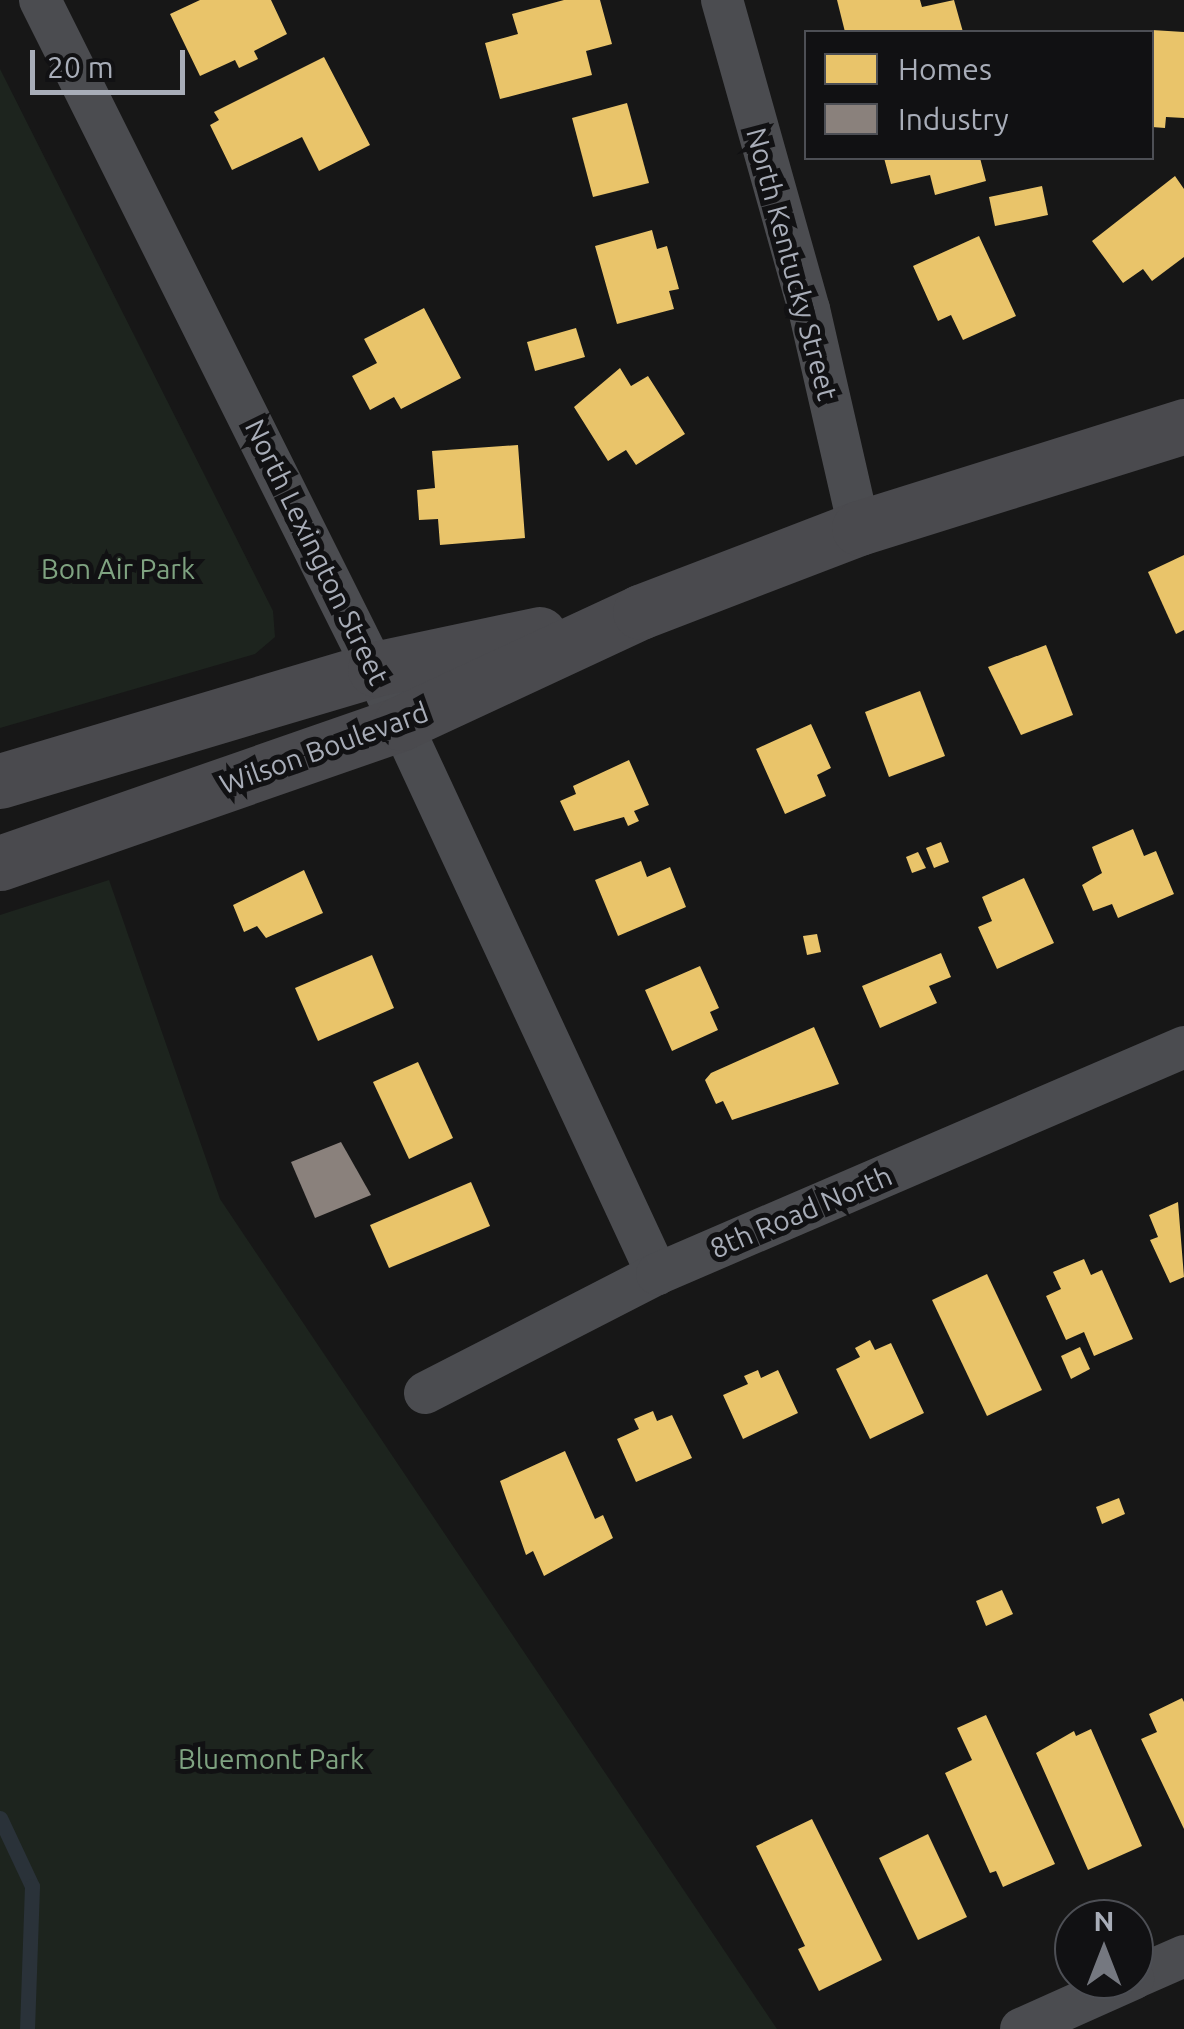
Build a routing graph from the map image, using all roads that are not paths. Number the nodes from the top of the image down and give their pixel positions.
1 (40, 0) edge
2 (722, 0) edge
3 (1184, 426) edge
4 (859, 528) junction
5 (640, 612) junction
6 (375, 669) junction
7 (401, 722) junction
8 (0, 781) edge
9 (0, 863) edge
10 (1184, 1048) edge
11 (657, 1274) junction
12 (426, 1393) dead end
13 (1184, 1956) edge
14 (1154, 1970) edge
15 (1088, 1999) edge
16 (1021, 2029) edge

1 - 6 street, North Lexington Street
2 - 4 street, North Kentucky Street
3 - 4 main road, Wilson Boulevard
4 - 5 main road, Wilson Boulevard
5 - 6 main road, Wilson Boulevard
5 - 7 main road, Wilson Boulevard
6 - 7 street, North Lexington Street
6 - 8 main road, Wilson Boulevard
7 - 9 main road, Wilson Boulevard
7 - 11 street, North Lexington Street
10 - 11 street, 8th Road North
11 - 12 street, 8th Road North
13 - 14 street
15 - 16 street

